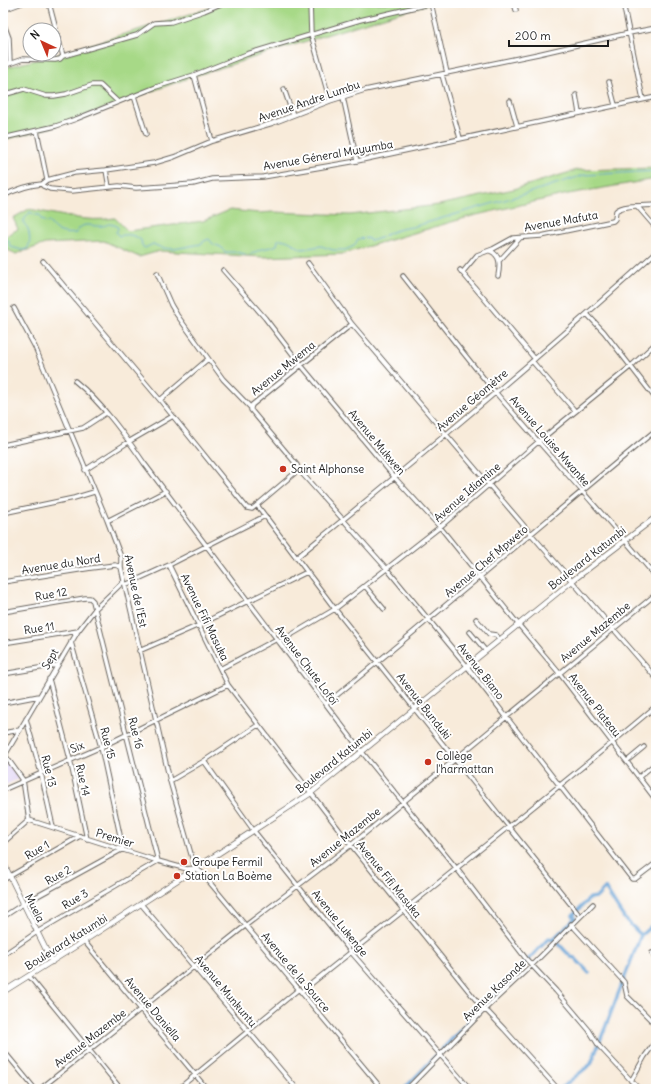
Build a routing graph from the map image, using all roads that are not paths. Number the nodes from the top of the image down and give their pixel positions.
1 (22, 3) edge
2 (49, 3) edge
3 (223, 3) edge
4 (310, 3) edge
5 (432, 3) edge
6 (514, 3) edge
7 (622, 3) edge
8 (3, 10) edge
9 (516, 10) dead end
10 (3, 14) edge
11 (656, 28) edge
12 (629, 33) junction
13 (311, 34) junction
14 (63, 56) junction
15 (10, 63) junction
16 (3, 66) edge
17 (447, 73) junction
18 (194, 74) junction
19 (442, 75) junction
20 (609, 82) dead end
21 (284, 89) dead end
22 (3, 95) edge
23 (576, 95) dead end
24 (134, 96) junction
25 (343, 97) junction
26 (656, 97) edge
27 (643, 99) junction
28 (330, 101) junction
29 (510, 101) dead end
30 (118, 102) junction
31 (615, 105) junction
32 (579, 113) junction
33 (293, 115) junction
34 (517, 126) junction
35 (37, 130) junction
36 (146, 134) dead end
37 (3, 138) edge
38 (460, 138) junction
39 (212, 141) junction
40 (356, 161) junction
41 (106, 170) junction
42 (47, 180) junction
43 (42, 184) junction
44 (109, 187) junction
45 (3, 196) edge
46 (656, 205) edge
47 (637, 206) junction
48 (656, 228) edge
49 (520, 238) junction
50 (488, 250) junction
51 (656, 252) edge
52 (43, 261) dead end
53 (499, 261) junction
54 (308, 263) dead end
55 (223, 270) dead end
56 (157, 273) dead end
57 (403, 276) dead end
58 (498, 276) dead end
59 (14, 308) dead end
60 (587, 314) junction
61 (352, 324) junction
62 (656, 343) edge
63 (208, 359) junction
64 (533, 360) junction
65 (301, 365) junction
66 (630, 367) junction
67 (75, 381) dead end
68 (496, 392) junction
69 (656, 399) edge
70 (160, 400) junction
71 (251, 408) junction
72 (575, 411) junction
73 (106, 413) junction
74 (173, 416) junction
75 (69, 430) junction
76 (656, 430) edge
77 (446, 434) junction
78 (130, 442) junction
79 (538, 442) junction
80 (3, 444) edge
81 (298, 469) junction
82 (85, 470) junction
83 (395, 478) junction
84 (489, 484) junction
85 (166, 491) junction
86 (581, 491) junction
87 (94, 492) junction
88 (257, 505) junction
89 (3, 513) edge
90 (265, 516) junction
91 (656, 517) edge
92 (107, 520) junction
93 (344, 520) junction
94 (440, 527) junction
95 (531, 534) junction
96 (625, 540) junction
97 (207, 545) junction
98 (296, 558) junction
99 (169, 565) junction
100 (121, 567) junction
101 (387, 569) junction
102 (307, 572) junction
103 (480, 577) junction
104 (656, 577) edge
105 (572, 580) junction
106 (3, 582) edge
107 (124, 583) junction
108 (365, 586) junction
109 (656, 594) edge
110 (248, 601) junction
111 (95, 608) junction
112 (336, 609) junction
113 (384, 609) dead end
114 (3, 612) edge
115 (476, 619) dead end
116 (429, 620) junction
117 (518, 624) junction
118 (199, 625) junction
119 (614, 629) junction
120 (78, 631) junction
121 (470, 632) dead end
122 (499, 639) junction
123 (278, 641) junction
124 (71, 642) junction
125 (3, 643) edge
126 (485, 650) junction
127 (139, 651) junction
128 (378, 662) junction
129 (57, 665) junction
130 (466, 665) junction
131 (220, 669) junction
132 (3, 674) edge
133 (560, 674) junction
134 (656, 678) edge
135 (49, 679) junction
136 (228, 685) junction
137 (40, 696) junction
138 (3, 703) edge
139 (326, 704) junction
140 (656, 706) edge
141 (415, 708) junction
142 (506, 717) junction
143 (26, 719) junction
144 (157, 719) junction
145 (258, 725) junction
146 (20, 730) junction
147 (3, 733) edge
148 (127, 733) junction
149 (613, 743) junction
150 (101, 747) junction
151 (644, 747) dead end
152 (362, 752) junction
153 (4, 755) edge
154 (454, 759) junction
155 (70, 760) junction
156 (204, 761) junction
157 (627, 761) junction
158 (656, 763) edge
159 (41, 773) junction
160 (639, 777) junction
161 (23, 780) junction
162 (170, 781) junction
163 (559, 786) junction
164 (656, 789) edge
165 (3, 790) edge
166 (311, 793) junction
167 (651, 793) junction
168 (656, 800) edge
169 (403, 802) junction
170 (29, 820) junction
171 (508, 826) junction
172 (52, 827) junction
173 (254, 831) junction
174 (80, 836) junction
175 (87, 839) junction
176 (3, 843) edge
177 (350, 845) junction
178 (123, 849) junction
179 (158, 861) junction
180 (3, 862) edge
181 (656, 863) edge
182 (195, 868) junction
183 (457, 869) junction
184 (10, 876) junction
185 (3, 880) edge
186 (298, 886) junction
187 (23, 904) junction
188 (141, 904) junction
189 (593, 904) dead end
190 (403, 912) junction
191 (578, 915) junction
192 (3, 917) edge
193 (571, 924) junction
194 (245, 926) junction
195 (37, 932) junction
196 (84, 941) junction
197 (351, 952) junction
198 (652, 953) dead end
199 (3, 955) edge
200 (656, 960) edge
201 (52, 962) junction
202 (531, 964) junction
203 (194, 967) junction
204 (29, 976) junction
205 (300, 991) junction
206 (3, 992) edge
207 (141, 1010) junction
208 (484, 1010) junction
209 (656, 1025) edge
210 (248, 1032) junction
211 (656, 1041) edge
212 (3, 1050) edge
213 (89, 1050) junction
214 (440, 1055) junction
215 (195, 1074) junction
216 (631, 1081) junction
217 (557, 1088) edge
218 (35, 1089) edge
219 (40, 1089) edge
220 (121, 1089) edge
221 (178, 1089) edge
222 (207, 1089) edge
223 (297, 1089) edge
224 (381, 1089) edge
225 (407, 1089) edge
226 (470, 1089) edge
227 (639, 1089) edge

1 - 8 street
2 - 14 street
3 - 14 street
4 - 13 street
5 - 13 street
5 - 17 street
6 - 9 street
7 - 12 street
10 - 15 street
11 - 12 street, Avenue Andre Lumbu
12 - 17 street, Avenue Andre Lumbu
12 - 27 street
13 - 18 street
13 - 28 street
14 - 15 street
15 - 16 street
17 - 19 street, Avenue Andre Lumbu
18 - 24 street
18 - 39 street
19 - 25 street, Avenue Andre Lumbu
19 - 38 street
20 - 31 street
21 - 33 street
22 - 30 street
23 - 32 street
24 - 30 street
24 - 36 street
25 - 28 street, Avenue Andre Lumbu
25 - 40 street
26 - 27 street, Avenue Géneral Muyumba
27 - 31 street, Avenue Géneral Muyumba
28 - 33 street, Avenue Andre Lumbu
29 - 34 street
30 - 35 street
31 - 32 street, Avenue Géneral Muyumba
32 - 34 street, Avenue Géneral Muyumba
33 - 39 street, Avenue Andre Lumbu
34 - 38 street, Avenue Géneral Muyumba
35 - 37 street
35 - 42 street
38 - 40 street, Avenue Géneral Muyumba
39 - 41 street, Avenue Andre Lumbu
40 - 44 street, Avenue Géneral Muyumba
41 - 42 street, Avenue Andre Lumbu
41 - 44 street
42 - 43 street, Avenue Andre Lumbu
43 - 44 street, Avenue Géneral Muyumba
43 - 45 street
46 - 47 street
47 - 48 street
47 - 49 street, Avenue Mafuta
49 - 50 street, Avenue Mafuta
49 - 53 street
50 - 53 street
50 - 64 street, Avenue Mafuta
51 - 60 street, Avenue Géomètre
52 - 70 street
53 - 58 street
54 - 61 street
55 - 65 street, Avenue Mukwen
56 - 63 street
57 - 68 street, Avenue Louise Mwanke
59 - 75 street, Avenue de l'Est
60 - 64 street, Avenue Géomètre
60 - 66 street
61 - 65 street, Avenue Mwema
61 - 77 street
62 - 66 street, Avenue Idiamine
63 - 70 street
63 - 71 street
64 - 68 street, Avenue Géomètre
64 - 72 street
65 - 71 street, Avenue Mwema
65 - 83 street, Avenue Mukwen
66 - 69 street
66 - 72 street, Avenue Idiamine
67 - 73 street, Avenue Chute Lofoï
68 - 77 street, Avenue Géomètre
68 - 79 street, Avenue Louise Mwanke
70 - 74 street
71 - 81 street, Avenue Mwema
72 - 79 street, Avenue Idiamine
73 - 75 street
73 - 78 street, Avenue Chute Lofoï
74 - 78 street
74 - 88 street
75 - 80 street
75 - 82 street, Avenue de l'Est
76 - 86 street, Avenue Chef Mpweto
77 - 83 street, Avenue Géomètre
77 - 84 street
78 - 82 street
78 - 85 street, Avenue Chute Lofoï
79 - 84 street, Avenue Idiamine
79 - 86 street, Avenue Louise Mwanke
81 - 88 street
81 - 93 street, Avenue Mwema
82 - 87 street, Avenue de l'Est
83 - 93 street, Avenue Géomètre
83 - 94 street, Avenue Mukwen
84 - 94 street, Avenue Idiamine
84 - 95 street
85 - 92 street
85 - 97 street, Avenue Chute Lofoï
86 - 95 street, Avenue Chef Mpweto
86 - 96 street, Avenue Louise Mwanke
87 - 89 street
87 - 92 street, Avenue de l'Est
88 - 90 street, Avenue Bunduki
90 - 97 street, Sept
90 - 98 street, Avenue Bunduki
91 - 96 street, Boulevard Katumbi
92 - 100 street, Avenue de l'Est
93 - 98 street, Avenue Géomètre
93 - 101 street, Avenue Biano
94 - 101 street, Avenue Idiamine
94 - 103 street, Avenue Mukwen
95 - 103 street, Avenue Chef Mpweto
95 - 105 street
96 - 104 street, Avenue Louise Mwanke
96 - 105 street, Boulevard Katumbi
97 - 99 street, Sept
97 - 110 street, Avenue Chute Lofoï
98 - 102 street, Avenue Bunduki
99 - 107 street, Sept
99 - 118 street, Avenue Fifi Masuka
100 - 106 street, Avenue du Nord
100 - 107 street, Avenue de l'Est
101 - 108 street, Avenue Idiamine
101 - 116 street, Avenue Biano
102 - 110 street
102 - 112 street, Avenue Bunduki
103 - 116 street, Avenue Chef Mpweto
103 - 117 street, Avenue Mukwen
105 - 117 street, Boulevard Katumbi
105 - 119 street
107 - 111 street, Sept
107 - 127 street, Avenue de l'Est
108 - 112 street, Avenue Idiamine
108 - 113 street
109 - 119 street, Avenue Mazembe
110 - 118 street
110 - 123 street, Avenue Chute Lofoï
111 - 114 street, Rue 12
111 - 120 street, Sept
111 - 148 street, Rue 16
112 - 123 street, Avenue Idiamine
112 - 128 street, Avenue Bunduki
115 - 122 street
116 - 128 street, Avenue Chef Mpweto
116 - 130 street, Avenue Biano
117 - 122 street, Boulevard Katumbi
117 - 133 street, Avenue Plateau
118 - 127 street
118 - 131 street, Avenue Fifi Masuka
119 - 133 street, Avenue Mazembe
119 - 134 street
120 - 124 street, Sept
120 - 125 street, Rue 11
121 - 126 street
122 - 126 street, Boulevard Katumbi
123 - 131 street, Avenue Idiamine
123 - 139 street, Avenue Chute Lofoï
124 - 129 street, Sept
124 - 150 street, Rue 15
126 - 130 street, Boulevard Katumbi
127 - 144 street, Avenue de l'Est
128 - 139 street, Avenue Chef Mpweto
128 - 141 street, Avenue Bunduki
129 - 132 street
129 - 135 street, Sept
130 - 141 street, Boulevard Katumbi
130 - 142 street, Avenue Biano
131 - 136 street, Avenue Fifi Masuka
133 - 142 street, Avenue Mazembe
133 - 149 street, Avenue Plateau
135 - 137 street, Sept
135 - 155 street, Rue 14
136 - 144 street, Six
136 - 145 street, Avenue Fifi Masuka
137 - 138 street
137 - 143 street, Sept
139 - 152 street, Avenue Chute Lofoï
140 - 149 street
141 - 152 street, Boulevard Katumbi
141 - 154 street, Avenue Bunduki
142 - 154 street, Avenue Mazembe
142 - 163 street, Avenue Biano
143 - 146 street, Sept
143 - 159 street, Rue 13
144 - 148 street, Six
144 - 162 street, Avenue de l'Est
145 - 156 street
145 - 166 street, Avenue Fifi Masuka
146 - 147 street
146 - 153 street, Sept
148 - 150 street, Six
148 - 179 street, Rue 16
149 - 157 street, Avenue Plateau
149 - 163 street
150 - 155 street, Six
150 - 178 street, Rue 15
151 - 157 street
152 - 166 street, Boulevard Katumbi
152 - 169 street, Avenue Chute Lofoï
153 - 161 street
154 - 169 street, Avenue Mazembe
154 - 171 street, Avenue Bunduki
155 - 159 street, Six
155 - 175 street, Rue 14
156 - 162 street
156 - 173 street, Avenue Lukenge
157 - 160 street, Avenue Plateau
158 - 160 street
159 - 161 street, Six
159 - 172 street, Rue 13
160 - 167 street, Avenue Plateau
161 - 165 street, Six
161 - 170 street
162 - 182 street, Avenue de l'Est
163 - 171 street
163 - 181 street, Avenue Biano
164 - 167 street
166 - 173 street, Boulevard Katumbi
166 - 177 street, Avenue Fifi Masuka
167 - 168 street, Avenue Plateau
169 - 177 street, Avenue Mazembe
169 - 183 street, Avenue Chute Lofoï
170 - 172 street, Premier
170 - 176 street
171 - 183 street
171 - 191 street, Avenue Bunduki
172 - 174 street, Premier
173 - 182 street, Boulevard Katumbi
173 - 186 street, Avenue Lukenge
174 - 175 street, Premier
174 - 184 street, Rue 1
175 - 178 street, Premier
177 - 186 street, Avenue Mazembe
177 - 190 street, Avenue Fifi Masuka
178 - 179 street, Premier
178 - 187 street, Rue 2
179 - 182 street, Premier
179 - 195 street, Rue 3
180 - 184 street, Muela
182 - 188 street, Boulevard Katumbi
182 - 194 street, Avenue de la Source
183 - 190 street
183 - 202 street, Avenue Chute Lofoï
184 - 185 street, Rue 1
184 - 187 street, Muela
186 - 194 street, Avenue Mazembe
186 - 197 street, Avenue Lukenge
187 - 192 street, Rue 2
187 - 195 street, Muela
188 - 196 street, Boulevard Katumbi
188 - 203 street, Avenue Munkuntu
189 - 191 street, Avenue Kasonde
190 - 197 street
190 - 208 street, Avenue Fifi Masuka
191 - 193 street, Avenue Kasonde
193 - 202 street, Avenue Kasonde
193 - 209 street
194 - 203 street, Avenue Mazembe
194 - 205 street, Avenue de la Source
195 - 199 street, Rue 3
195 - 201 street, Muela
196 - 201 street, Boulevard Katumbi
196 - 207 street, Avenue Daniella
197 - 205 street
197 - 214 street, Avenue Lukenge
198 - 200 street
201 - 204 street, Boulevard Katumbi
202 - 208 street, Avenue Kasonde
202 - 216 street, Avenue Chute Lofoï
203 - 207 street, Avenue Mazembe
203 - 210 street, Avenue Munkuntu
204 - 206 street, Boulevard Katumbi
204 - 213 street
205 - 210 street
205 - 224 street, Avenue de la Source
207 - 213 street, Avenue Mazembe
207 - 215 street, Avenue Daniella
208 - 214 street, Avenue Kasonde
208 - 217 street, Avenue Fifi Masuka
210 - 215 street
210 - 223 street, Avenue Munkuntu
211 - 216 street
212 - 218 street
213 - 219 street, Avenue Mazembe
213 - 220 street
214 - 225 street, Avenue Kasonde
214 - 226 street, Avenue Lukenge
215 - 221 street
215 - 222 street, Avenue Daniella
216 - 227 street, Avenue Chute Lofoï

